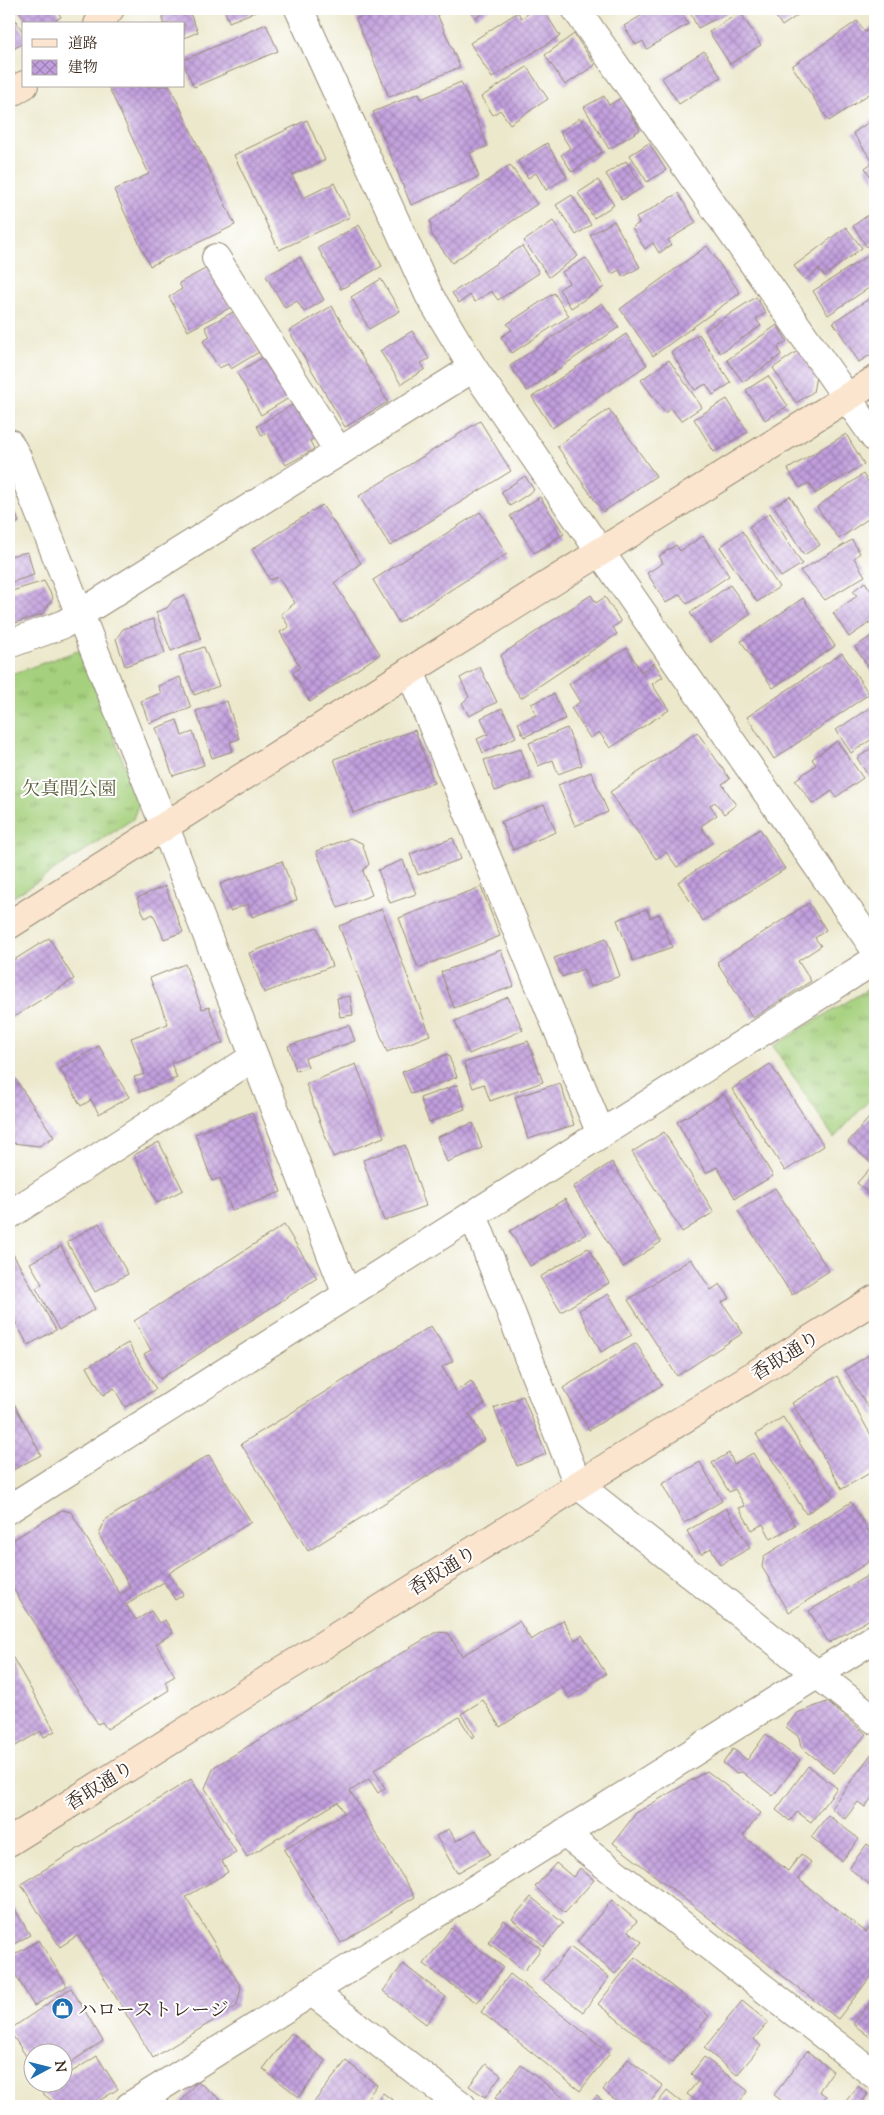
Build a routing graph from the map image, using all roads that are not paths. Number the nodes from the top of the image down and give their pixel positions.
1 (110, 9) edge
2 (299, 9) edge
3 (576, 9) edge
4 (100, 22) edge
5 (22, 86) edge
6 (9, 94) edge
7 (216, 258) dead end
8 (473, 368) junction
9 (875, 380) edge
10 (847, 397) junction
11 (875, 438) edge
12 (9, 443) edge
13 (339, 452) junction
14 (599, 552) junction
15 (80, 615) junction
16 (9, 644) edge
17 (410, 671) junction
18 (164, 827) junction
19 (9, 925) edge
20 (875, 949) edge
21 (875, 960) edge
22 (254, 1057) junction
23 (600, 1134) junction
24 (9, 1215) edge
25 (473, 1215) junction
26 (347, 1295) junction
27 (875, 1298) edge
28 (578, 1485) junction
29 (9, 1509) edge
30 (875, 1638) edge
31 (816, 1675) junction
32 (875, 1720) edge
33 (564, 1833) junction
34 (9, 1842) edge
35 (311, 1991) junction
36 (875, 2075) edge
37 (130, 2106) edge
38 (462, 2106) edge

1 - 4 street
2 - 8 street
3 - 10 street
5 - 6 street
7 - 13 street
8 - 13 street
8 - 14 street
9 - 10 street
10 - 11 street
10 - 14 street
12 - 15 street
13 - 15 street
14 - 17 street
14 - 20 street
15 - 16 street
15 - 18 street
17 - 18 street
17 - 23 street
18 - 19 street
18 - 22 street
21 - 23 street
22 - 24 street
22 - 26 street
23 - 25 street
25 - 26 street
25 - 28 street
26 - 29 street
27 - 28 street, 香取通り
28 - 31 street
28 - 34 street, 香取通り
30 - 31 street
31 - 32 street
31 - 33 street
33 - 35 street
33 - 36 street
35 - 37 street
35 - 38 street

